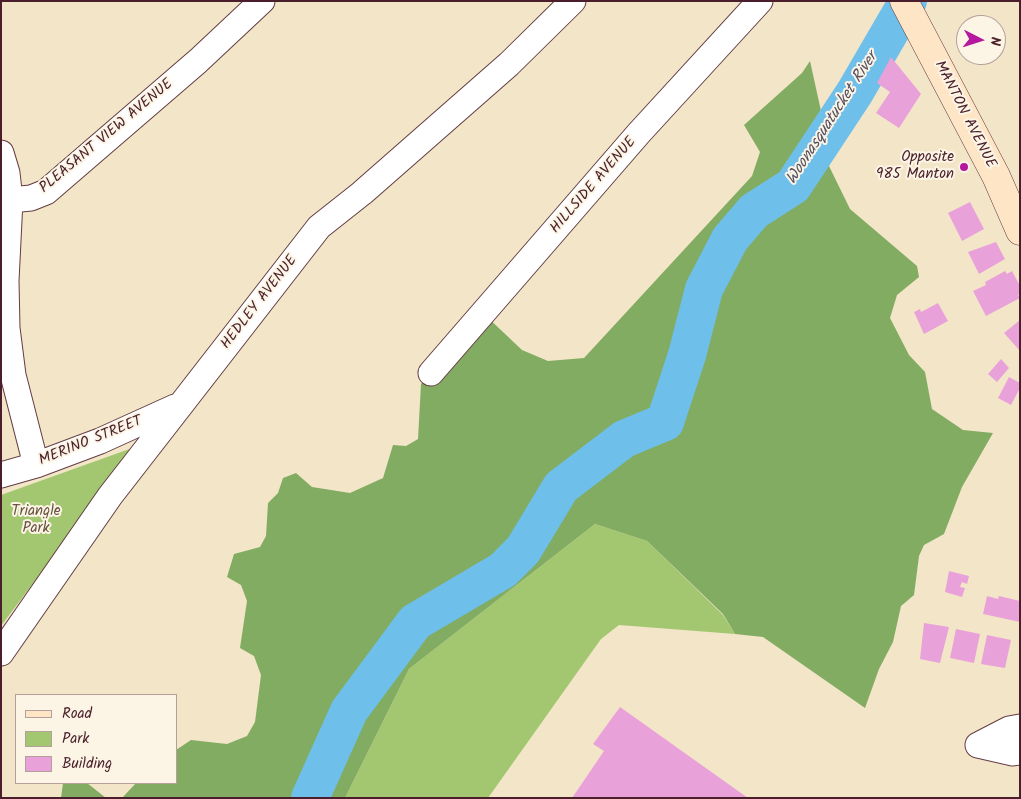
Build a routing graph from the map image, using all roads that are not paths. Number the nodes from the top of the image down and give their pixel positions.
1 (262, 1) edge
2 (573, 1) edge
3 (760, 1) edge
4 (904, 1) edge
5 (1, 153) edge
6 (10, 200) junction
7 (1020, 231) edge
8 (431, 373) dead end
9 (180, 405) junction
10 (36, 465) junction
11 (1, 475) edge
12 (1, 652) edge
13 (1020, 727) edge
14 (1020, 752) edge

1 - 6 street, PLEASANT VIEW AVENUE
2 - 9 street, HEDLEY AVENUE
3 - 8 street, HILLSIDE AVENUE
4 - 7 main road, MANTON AVENUE
5 - 6 street
6 - 10 street
9 - 10 street, MERINO STREET
9 - 12 street, HEDLEY AVENUE
10 - 11 street, MERINO STREET
13 - 14 street

